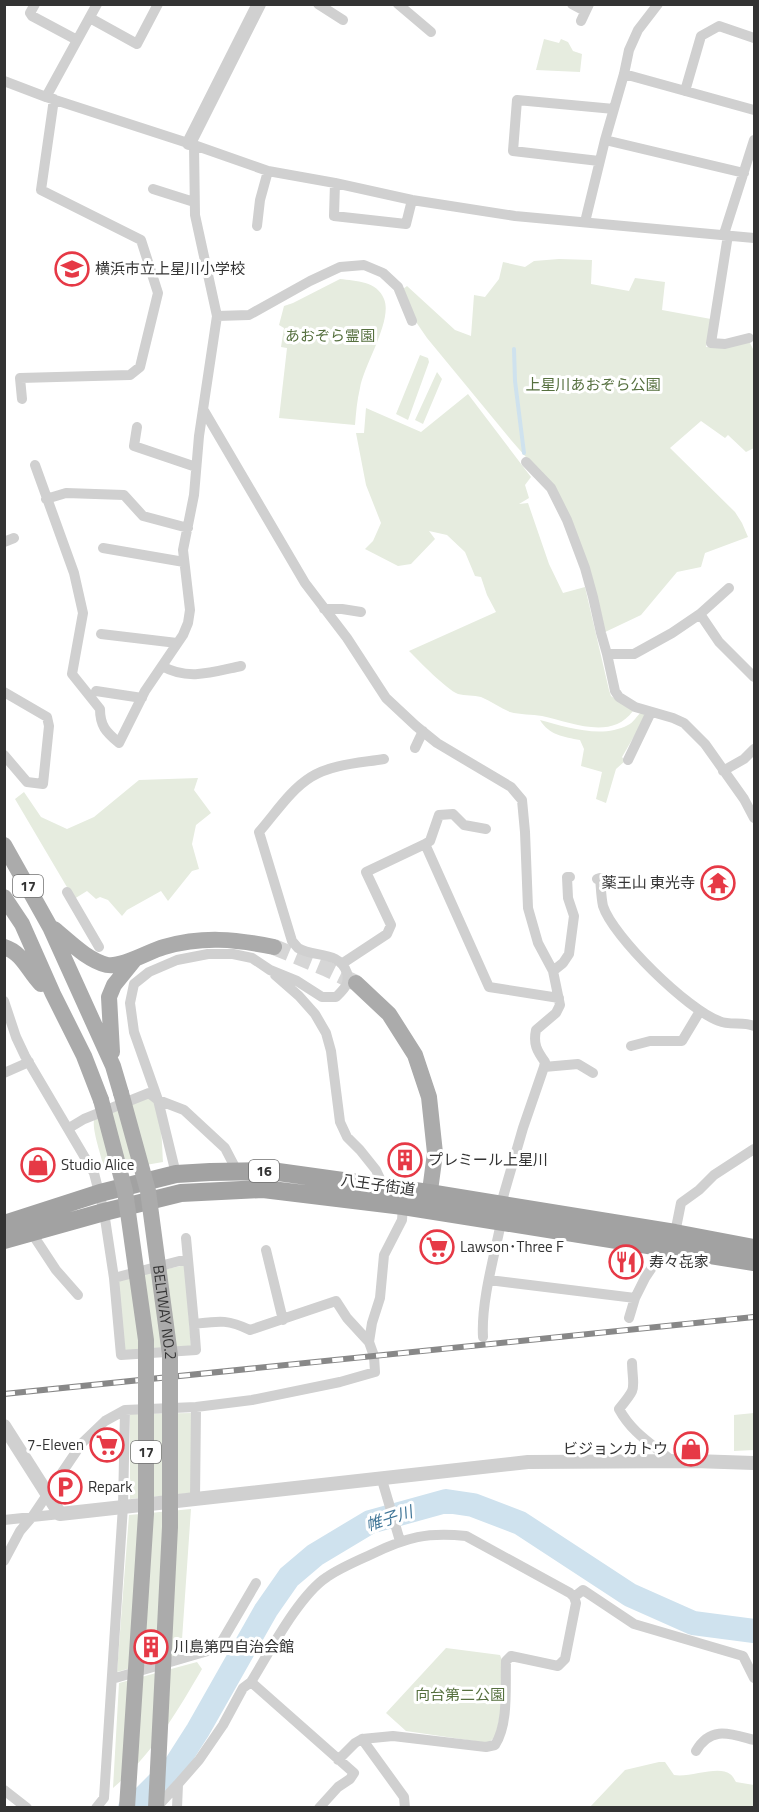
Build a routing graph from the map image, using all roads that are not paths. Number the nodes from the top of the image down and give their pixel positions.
1 (34, 4) edge
2 (97, 4) edge
3 (158, 4) edge
4 (259, 4) edge
5 (318, 4) edge
6 (398, 4) edge
7 (572, 4) edge
8 (658, 4) edge
9 (585, 12) edge
10 (90, 18) junction
11 (343, 20) dead end
12 (431, 32) dead end
13 (754, 38) edge
14 (77, 40) junction
15 (624, 74) junction
16 (4, 81) edge
17 (685, 91) junction
18 (50, 98) junction
19 (614, 109) junction
20 (754, 110) edge
21 (604, 140) junction
22 (754, 140) edge
23 (191, 144) junction
24 (599, 161) junction
25 (267, 171) junction
26 (744, 173) junction
27 (335, 183) junction
28 (153, 189) dead end
29 (412, 200) junction
30 (194, 202) junction
31 (585, 222) junction
32 (257, 226) dead end
33 (726, 235) junction
34 (754, 238) edge
35 (217, 316) junction
36 (412, 321) dead end
37 (749, 338) dead end
38 (22, 399) dead end
39 (203, 409) junction
40 (137, 427) dead end
41 (526, 462) dead end
42 (35, 465) dead end
43 (196, 467) junction
44 (46, 499) junction
45 (188, 528) junction
46 (103, 548) dead end
47 (184, 562) junction
48 (729, 588) dead end
49 (324, 609) junction
50 (362, 612) dead end
51 (700, 614) junction
52 (101, 634) dead end
53 (177, 643) junction
54 (608, 654) junction
55 (162, 666) junction
56 (241, 666) dead end
57 (754, 677) edge
58 (96, 691) dead end
59 (4, 692) edge
60 (142, 698) junction
61 (651, 712) junction
62 (423, 731) junction
63 (415, 748) dead end
64 (754, 749) edge
65 (4, 755) edge
66 (384, 759) dead end
67 (628, 760) dead end
68 (723, 771) junction
69 (754, 818) edge
70 (486, 829) dead end
71 (425, 844) junction
72 (4, 845) edge
73 (570, 877) dead end
74 (597, 879) dead end
75 (66, 892) dead end
76 (4, 897) edge
77 (51, 927) junction
78 (4, 947) edge
79 (99, 947) dead end
80 (274, 947) tunnel mouth
81 (135, 959) junction
82 (343, 963) junction
83 (270, 970) junction
84 (553, 971) junction
85 (356, 983) tunnel mouth
86 (123, 989) dead end
87 (53, 994) junction
88 (559, 998) junction
89 (4, 1001) edge
90 (130, 1003) junction
91 (700, 1011) junction
92 (754, 1026) edge
93 (631, 1046) dead end
94 (29, 1062) junction
95 (113, 1066) junction
96 (544, 1067) junction
97 (4, 1073) edge
98 (593, 1073) dead end
99 (158, 1100) junction
100 (69, 1128) junction
101 (754, 1149) edge
102 (237, 1171) junction
103 (176, 1174) junction
104 (383, 1185) junction
105 (100, 1193) junction
106 (428, 1201) junction
107 (501, 1204) junction
108 (403, 1206) junction
109 (104, 1212) junction
110 (501, 1223) junction
111 (4, 1224) edge
112 (31, 1232) junction
113 (186, 1238) dead end
114 (4, 1240) edge
115 (670, 1240) junction
116 (754, 1248) edge
117 (266, 1250) dead end
118 (188, 1259) junction
119 (754, 1262) edge
120 (114, 1278) junction
121 (489, 1280) junction
122 (78, 1295) dead end
123 (635, 1298) junction
124 (629, 1318) dead end
125 (283, 1320) junction
126 (194, 1324) junction
127 (483, 1337) dead end
128 (369, 1342) junction
129 (632, 1363) dead end
130 (196, 1407) junction
131 (125, 1410) junction
132 (4, 1426) edge
133 (672, 1461) junction
134 (754, 1463) edge
135 (384, 1486) junction
136 (47, 1493) junction
137 (195, 1499) junction
138 (123, 1506) junction
139 (60, 1514) junction
140 (32, 1517) junction
141 (4, 1520) edge
142 (398, 1536) junction
143 (4, 1561) edge
144 (256, 1583) dead end
145 (574, 1597) junction
146 (754, 1678) edge
147 (112, 1679) junction
148 (251, 1682) junction
149 (362, 1739) junction
150 (754, 1740) edge
151 (696, 1751) dead end
152 (338, 1760) junction
153 (178, 1784) junction
154 (4, 1790) edge
155 (98, 1807) edge
156 (27, 1808) edge
157 (127, 1808) edge
158 (156, 1808) edge
159 (177, 1808) edge
160 (319, 1808) edge
161 (405, 1808) edge

1 - 14 street
2 - 10 street
3 - 10 street
4 - 23 street
5 - 11 street
6 - 12 street
7 - 9 street
8 - 15 street
10 - 14 street
13 - 17 street
14 - 18 street
15 - 17 street
15 - 19 street
16 - 18 street
17 - 20 street
18 - 23 street
18 - 38 street
19 - 21 street
19 - 24 street
21 - 24 street
21 - 26 street
22 - 26 street
23 - 25 street
23 - 30 street
24 - 31 street
25 - 27 street
25 - 32 street
26 - 33 street
27 - 29 street
27 - 29 street
28 - 30 street
29 - 31 street
30 - 35 street
31 - 33 street
33 - 34 street
33 - 37 street
35 - 36 street
35 - 39 street
39 - 43 street
39 - 49 street
40 - 43 street
41 - 54 street
42 - 44 street
43 - 45 street
44 - 45 street
44 - 60 street
45 - 47 street
46 - 47 street
47 - 53 street
48 - 51 street
49 - 50 street
49 - 62 street
51 - 54 street
51 - 57 street
52 - 53 street
53 - 55 street
54 - 61 street
55 - 56 street
55 - 60 street
58 - 60 street
59 - 65 street
61 - 67 street
61 - 68 street
62 - 63 street
62 - 84 street
64 - 68 street
66 - 82 street
68 - 69 street
70 - 71 street
71 - 82 street
71 - 88 street
72 - 77 main road, BELTWAY NO.2 / 17
73 - 84 street
74 - 91 street
75 - 79 street
76 - 87 main road, BELTWAY NO.2 / 17
77 - 81 main road
77 - 95 main road, BELTWAY NO.2 / 17
78 - 87 main road
80 - 81 main road
81 - 95 main road
82 - 83 street
83 - 90 street
83 - 104 street
84 - 88 street
85 - 106 main road
86 - 90 street
87 - 157 main road, BELTWAY NO.2 / 17, bridge
88 - 96 street
89 - 94 street
90 - 99 street
91 - 92 street
91 - 93 street
94 - 97 street
94 - 100 street
95 - 158 main road, BELTWAY NO.2 / 17, bridge
96 - 98 street
96 - 107 street
99 - 100 street
99 - 102 street
99 - 103 street
100 - 105 street
101 - 115 street
102 - 103 highway, 八王子街道 / 16
102 - 104 highway, 八王子街道 / 16
103 - 105 highway, 八王子街道 / 16
104 - 106 highway, 八王子街道 / 16
105 - 109 street
105 - 111 highway, 八王子街道 / 16
106 - 107 highway, 八王子街道 / 16
106 - 108 highway, 八王子街道 / 16
106 - 110 highway, 八王子街道 / 16
107 - 115 highway, 八王子街道 / 16
108 - 109 highway, 八王子街道 / 16
108 - 128 street
109 - 112 highway, 八王子街道 / 16
109 - 120 street
110 - 115 highway, 八王子街道 / 16
110 - 121 street
112 - 114 highway, 八王子街道 / 16
112 - 122 street
113 - 118 street
115 - 116 highway, 八王子街道 / 16
115 - 119 highway, 八王子街道 / 16
115 - 123 street
117 - 125 street
118 - 120 street
118 - 126 street
120 - 126 street
121 - 123 street
121 - 127 street
123 - 124 street
125 - 126 street
125 - 128 street
128 - 130 street
129 - 133 street
130 - 131 street
130 - 137 street
131 - 136 street
131 - 138 street
132 - 136 street
133 - 134 street
133 - 135 street
135 - 137 street
135 - 142 street
136 - 139 street
136 - 140 street
137 - 138 street
138 - 139 street
138 - 147 street
139 - 140 street
140 - 141 street
140 - 143 street
142 - 145 street
142 - 148 street
144 - 147 street
145 - 146 street
145 - 149 street
147 - 155 street
148 - 152 street
148 - 153 street
149 - 152 street
149 - 161 street
150 - 151 street
152 - 160 street
153 - 158 street
153 - 159 street
154 - 156 street

